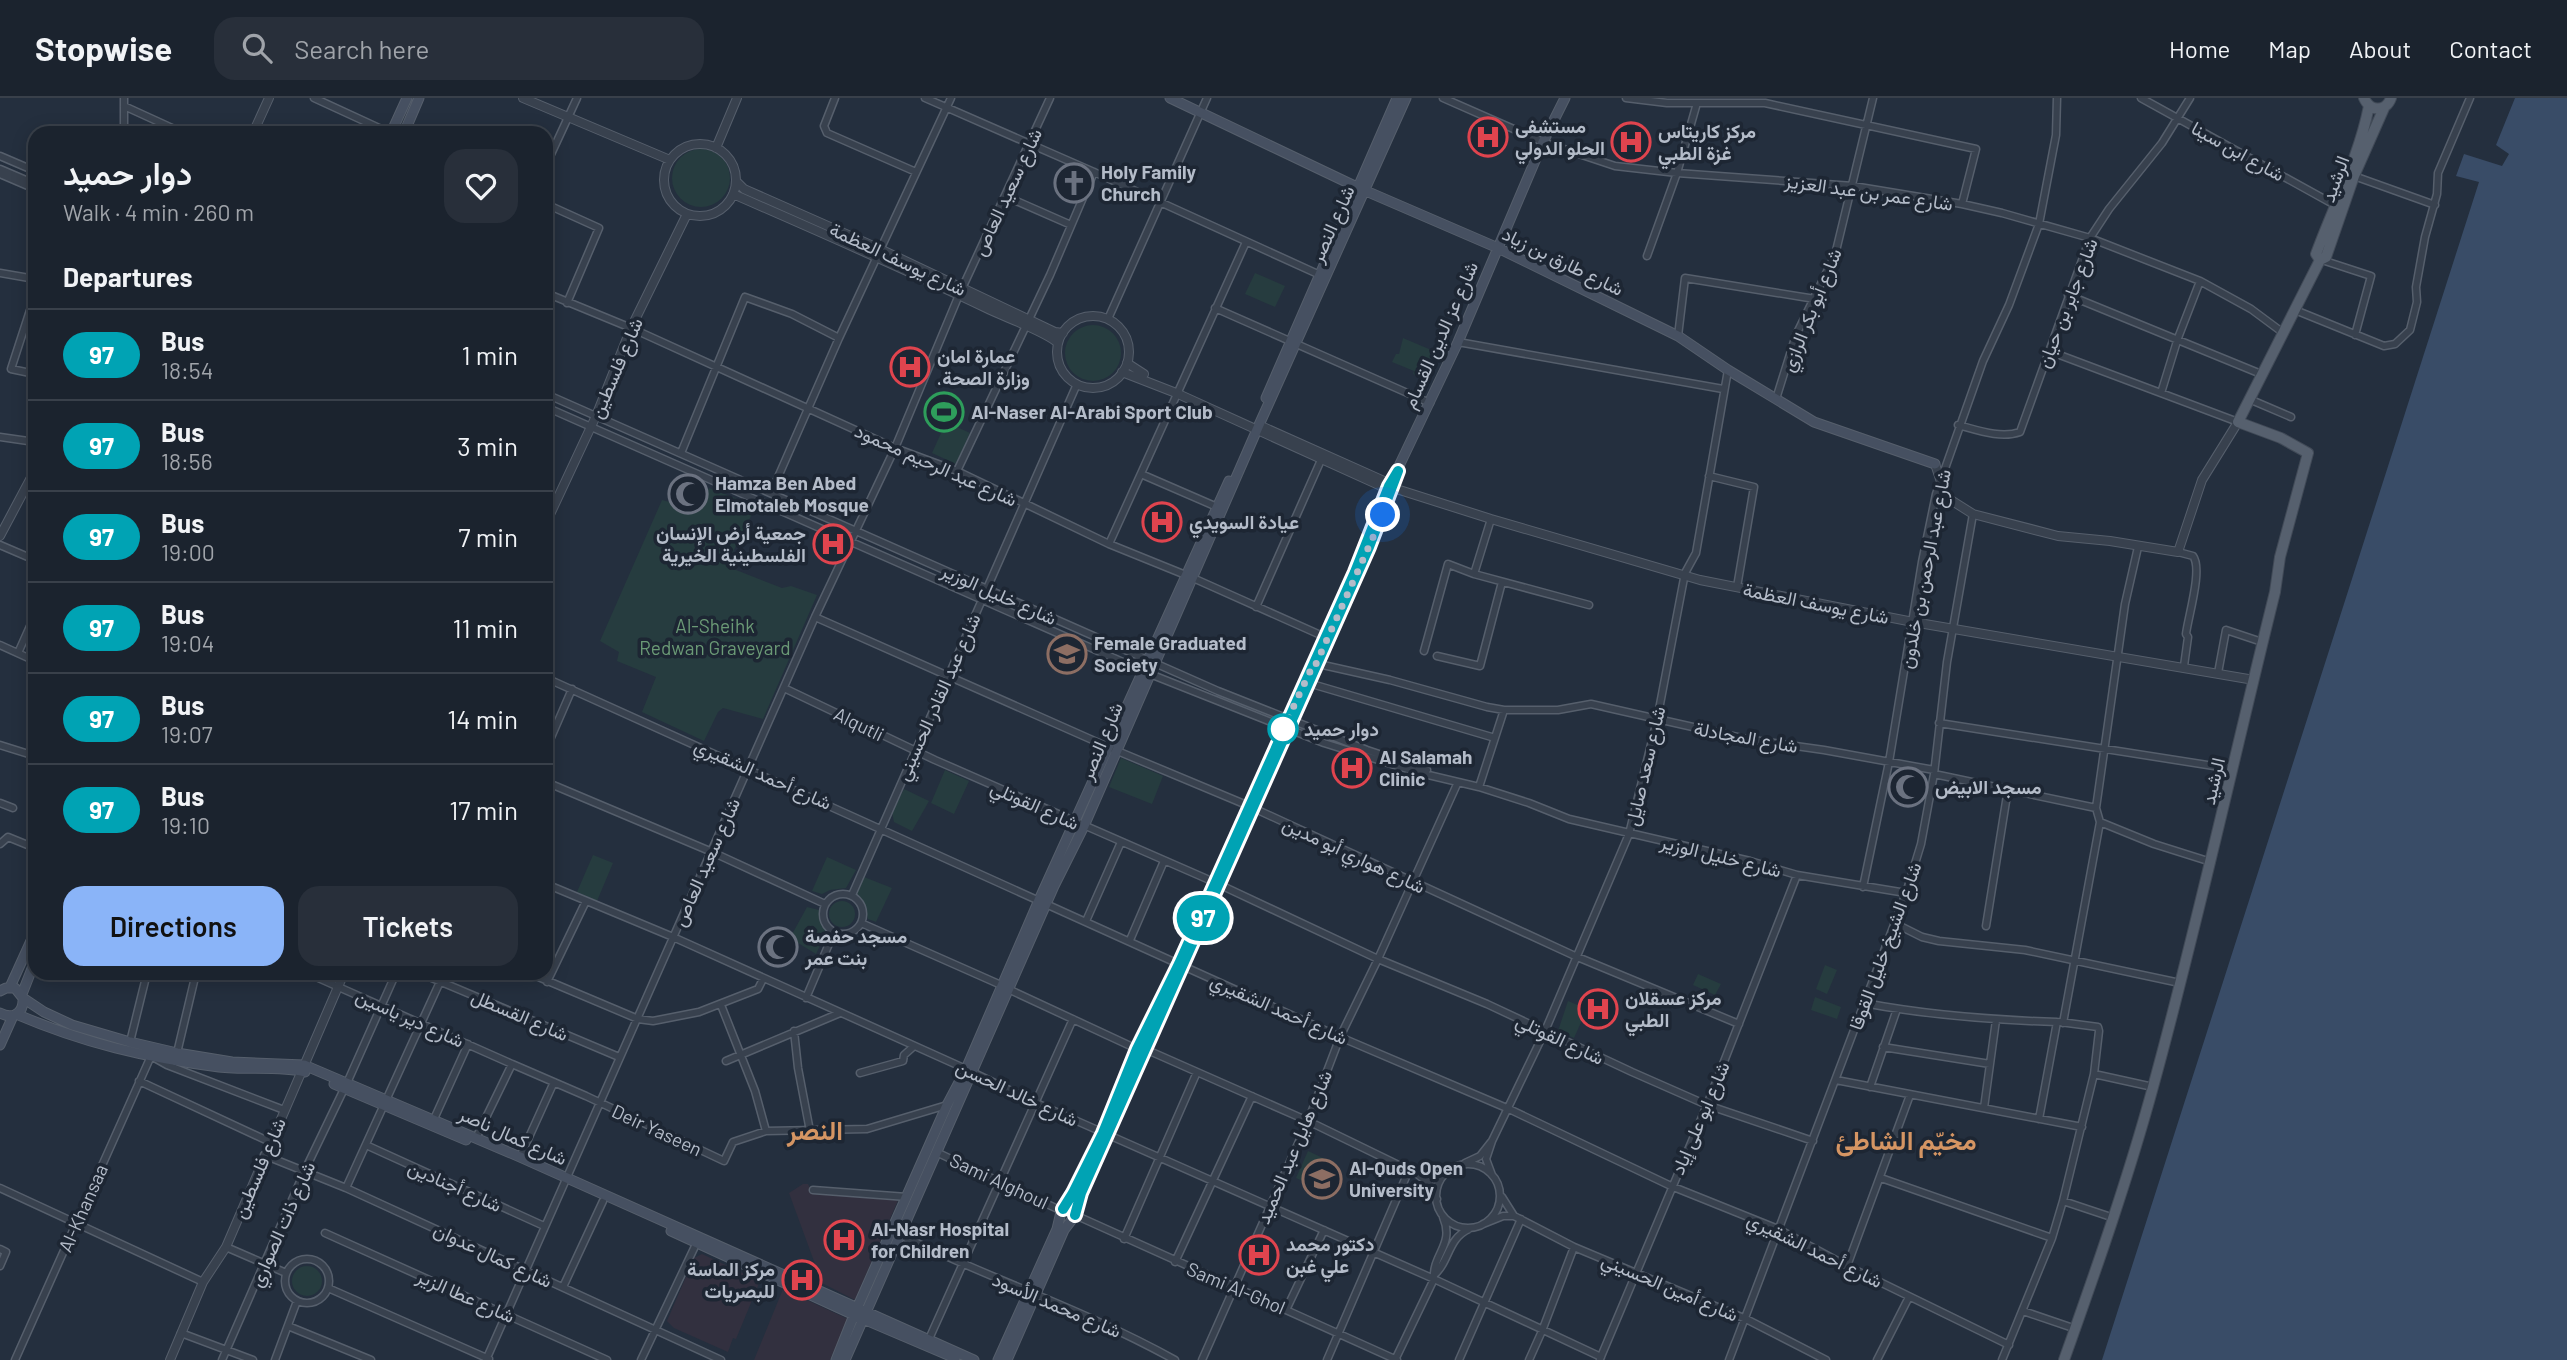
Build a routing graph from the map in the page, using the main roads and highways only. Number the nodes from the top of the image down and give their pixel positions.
1 (407, 98) edge
2 (419, 98) edge
3 (1170, 98) edge
4 (1397, 98) edge
5 (1406, 98) edge
6 (1565, 98) edge
7 (2391, 98) edge
8 (2367, 102) edge
9 (2384, 108) junction
10 (393, 126) edge
11 (407, 126) edge
12 (1362, 189) junction
13 (1498, 248) junction
14 (2320, 260) junction
15 (1293, 343) junction
16 (1256, 426) junction
17 (1935, 464) road end
18 (1390, 487) junction
19 (1189, 577) junction
20 (1315, 663) junction
21 (28, 945) edge
22 (28, 980) edge
23 (4, 988) edge
24 (23, 996) junction
25 (0, 1013) edge
26 (14, 1015) junction
27 (0, 1045) edge
28 (303, 1068) junction
29 (970, 1071) junction
30 (386, 1102) junction
31 (1105, 1134) junction
32 (564, 1181) junction
33 (1062, 1211) junction
34 (1075, 1216) junction
35 (698, 1240) junction
36 (1034, 1294) junction
37 (860, 1313) junction
38 (836, 1360) edge
39 (845, 1360) edge
40 (960, 1360) edge
41 (974, 1360) edge
42 (998, 1360) edge
43 (1007, 1360) edge
44 (2064, 1360) edge

1 - 10 main road
2 - 11 main road
3 - 12 main road, شارع طارق بن زياد
4 - 12 main road, شارع النصر
5 - 12 main road, شارع النصر
6 - 13 main road, شارع عز الدين القسام
7 - 9 main road, الرشيد
8 - 9 main road
8 - 14 main road, الرشيد
9 - 14 main road, الرشيد
12 - 13 main road, شارع طارق بن زياد
12 - 15 main road, شارع النصر
12 - 15 main road, شارع النصر
13 - 17 main road, شارع طارق بن زياد
13 - 18 main road, شارع عز الدين القسام
14 - 44 main road, الرشيد
15 - 16 main road, شارع النصر
16 - 19 main road, شارع النصر
16 - 19 main road, شارع النصر
18 - 20 main road, شارع عز الدين القسام
18 - 20 main road, شارع عز الدين القسام
19 - 29 main road, شارع النصر
20 - 31 main road, شارع عز الدين القسام
21 - 23 main road
22 - 24 main road
23 - 24 main road, شارع كمال ناصر
24 - 26 main road
24 - 28 main road, شارع كمال ناصر
25 - 26 main road, شارع كمال ناصر
26 - 27 main road
26 - 28 main road, شارع كمال ناصر
28 - 30 main road, شارع كمال ناصر
29 - 37 main road, شارع النصر
29 - 37 main road, شارع النصر
30 - 32 main road, شارع كمال ناصر
30 - 32 main road, شارع كمال ناصر
31 - 33 main road, شارع عز الدين القسام
31 - 34 main road, شارع عز الدين القسام
32 - 35 main road, شارع كمال ناصر
32 - 35 main road, شارع كمال ناصر
33 - 34 main road
33 - 36 main road, شارع عز الدين القسام
34 - 36 main road, شارع عز الدين القسام
35 - 37 main road, شارع كمال ناصر
36 - 42 main road, شارع عز الدين القسام
36 - 43 main road, شارع عز الدين القسام
37 - 38 main road, شارع النصر
37 - 39 main road, شارع النصر
37 - 40 main road, شارع كمال ناصر
37 - 41 main road, شارع كمال ناصر

